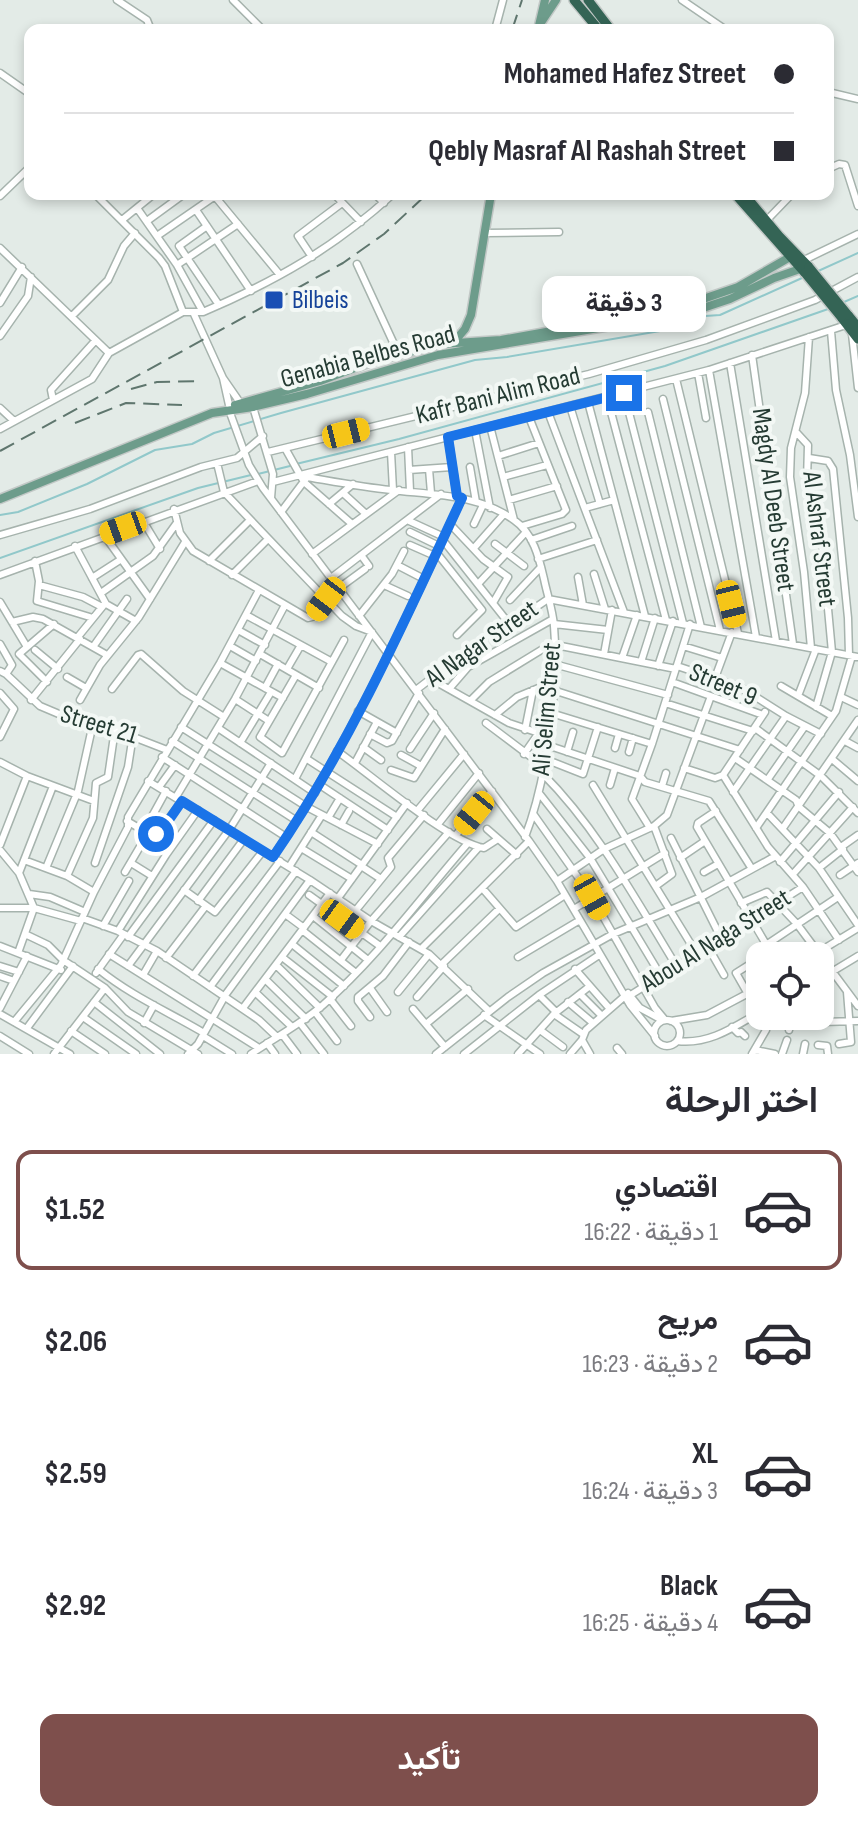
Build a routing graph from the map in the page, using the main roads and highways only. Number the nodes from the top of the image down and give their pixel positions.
1 (545, 0) edge
2 (556, 0) edge
3 (574, 0) edge
4 (588, 0) edge
5 (539, 24) edge
6 (540, 24) edge
7 (594, 24) edge
8 (606, 24) edge
9 (490, 200) edge
10 (740, 200) edge
11 (749, 200) edge
12 (790, 257) junction
13 (804, 267) junction
14 (634, 320) junction
15 (852, 324) edge
16 (459, 345) junction
17 (371, 362) junction
18 (376, 375) junction
19 (230, 411) junction
20 (0, 497) edge

1 - 5 main road
2 - 6 main road
3 - 7 highway
4 - 8 highway
9 - 16 main road, Genabia Belbes Road
10 - 12 highway
11 - 13 highway
12 - 13 highway
12 - 14 main road, Genabia Belbes Road
13 - 14 main road, Genabia Belbes Road
13 - 15 highway, bridge
14 - 16 main road, Genabia Belbes Road
16 - 17 main road, Genabia Belbes Road
16 - 18 main road, Genabia Belbes Road
17 - 18 main road
17 - 19 main road, Genabia Belbes Road
18 - 19 main road, Genabia Belbes Road
19 - 20 main road, Genabia Belbes Road

